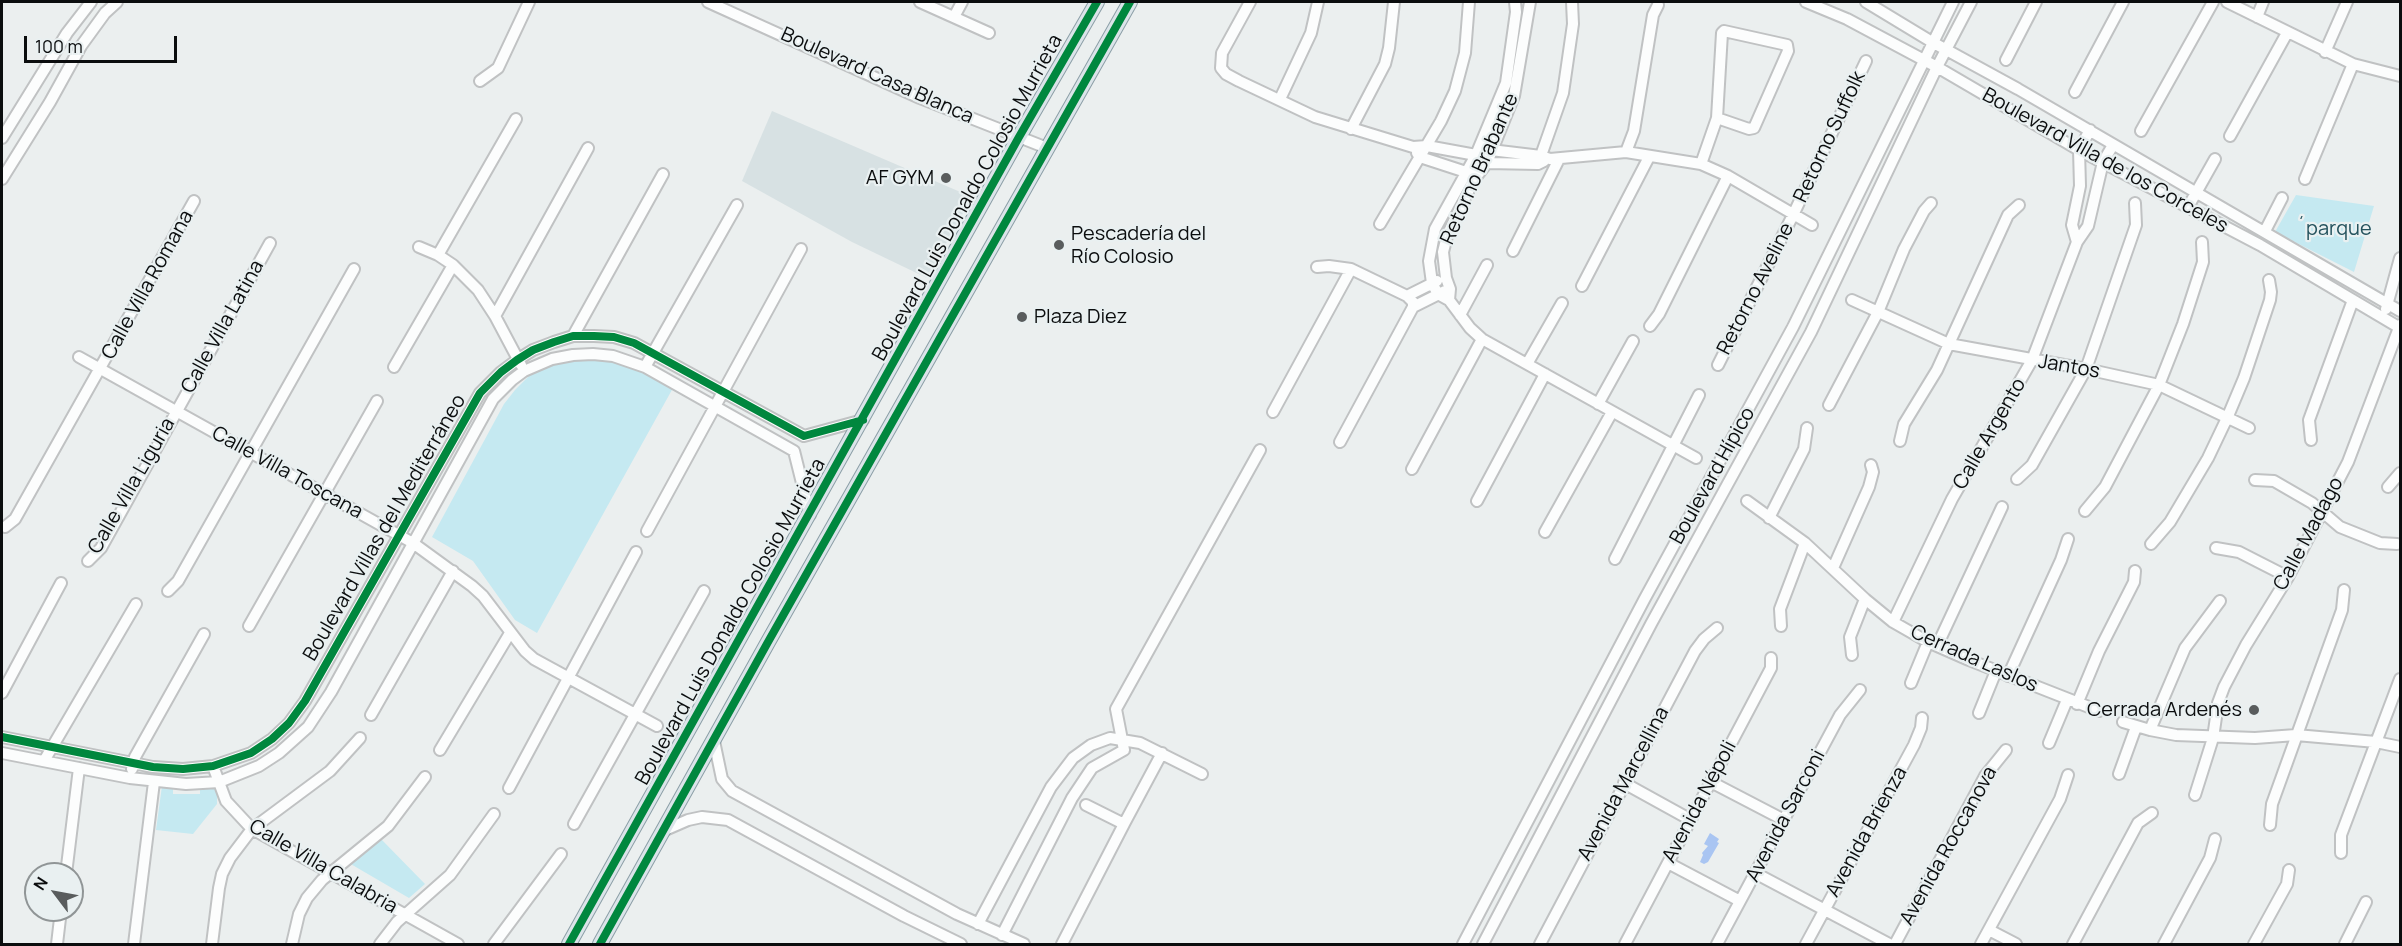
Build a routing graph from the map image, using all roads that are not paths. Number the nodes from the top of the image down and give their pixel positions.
1 (91, 2) edge
2 (117, 2) edge
3 (529, 2) edge
4 (708, 2) edge
5 (920, 2) edge
6 (962, 2) edge
7 (1097, 2) edge
8 (1130, 2) edge
9 (1250, 2) edge
10 (1318, 2) edge
11 (1394, 2) edge
12 (1469, 2) edge
13 (1515, 2) edge
14 (1530, 2) edge
15 (1572, 2) edge
16 (1806, 2) edge
17 (1866, 2) edge
18 (1953, 2) edge
19 (1971, 2) edge
20 (2036, 2) edge
21 (2123, 2) edge
22 (2214, 2) edge
23 (2227, 2) edge
24 (2263, 2) edge
25 (2347, 2) edge
26 (1658, 5) dead end
27 (105, 13) junction
28 (954, 17) junction
29 (2257, 17) junction
30 (988, 33) dead end
31 (2287, 33) junction
32 (1932, 42) junction
33 (1946, 50) junction
34 (2325, 52) junction
35 (1923, 60) junction
36 (2006, 60) dead end
37 (1866, 61) dead end
38 (2354, 64) junction
39 (1937, 67) junction
40 (2400, 76) edge
41 (480, 81) dead end
42 (2075, 92) dead end
43 (1280, 99) junction
44 (1717, 118) junction
45 (516, 119) dead end
46 (1351, 129) junction
47 (2090, 130) junction
48 (2141, 131) dead end
49 (2230, 136) dead end
50 (1019, 137) junction
51 (2, 138) edge
52 (2113, 145) junction
53 (1427, 146) junction
54 (1413, 147) junction
55 (588, 148) dead end
56 (1047, 148) junction
57 (1491, 150) junction
58 (2079, 150) junction
59 (1626, 152) junction
60 (1476, 155) junction
61 (1420, 157) junction
62 (1648, 157) junction
63 (1547, 159) junction
64 (2215, 159) dead end
65 (2103, 162) junction
66 (1487, 163) junction
67 (1701, 164) junction
68 (1467, 172) junction
69 (663, 174) dead end
70 (2164, 174) junction
71 (1728, 176) junction
72 (2, 179) edge
73 (2305, 179) dead end
74 (2155, 189) junction
75 (2197, 192) junction
76 (2282, 198) dead end
77 (194, 201) dead end
78 (1931, 203) dead end
79 (2135, 203) dead end
80 (737, 205) dead end
81 (2019, 205) dead end
82 (2188, 207) junction
83 (1794, 213) junction
84 (1380, 225) dead end
85 (1812, 225) dead end
86 (2265, 231) junction
87 (2077, 242) junction
88 (2202, 242) dead end
89 (270, 243) dead end
90 (419, 247) dead end
91 (801, 249) dead end
92 (1513, 251) dead end
93 (438, 255) junction
94 (2400, 258) edge
95 (2321, 263) junction
96 (453, 265) junction
97 (1487, 265) dead end
98 (1317, 267) dead end
99 (354, 269) dead end
100 (1352, 269) junction
101 (2313, 276) junction
102 (1446, 278) junction
103 (2270, 280) dead end
104 (1432, 283) junction
105 (1582, 286) dead end
106 (1438, 294) junction
107 (1450, 295) junction
108 (1407, 296) junction
109 (1852, 300) dead end
110 (2353, 300) junction
111 (1562, 303) dead end
112 (2388, 303) junction
113 (1413, 307) junction
114 (2400, 311) edge
115 (1878, 312) junction
116 (1460, 315) junction
117 (495, 316) junction
118 (2382, 317) junction
119 (1650, 326) dead end
120 (2400, 326) edge
121 (573, 336) junction
122 (1482, 339) junction
123 (1633, 341) dead end
124 (1949, 344) junction
125 (654, 352) junction
126 (79, 357) dead end
127 (517, 360) junction
128 (2032, 360) junction
129 (1527, 364) junction
130 (1718, 365) dead end
131 (394, 367) dead end
132 (645, 367) junction
133 (101, 369) junction
134 (2086, 369) junction
135 (524, 371) junction
136 (1545, 374) junction
137 (2159, 385) junction
138 (722, 392) junction
139 (1699, 395) dead end
140 (377, 400) dead end
141 (1598, 404) junction
142 (1828, 405) dead end
143 (715, 406) junction
144 (176, 411) junction
145 (1273, 412) dead end
146 (1612, 412) junction
147 (2228, 416) junction
148 (768, 417) junction
149 (862, 420) junction
150 (1807, 428) dead end
151 (2249, 428) dead end
152 (760, 431) junction
153 (804, 436) junction
154 (2311, 440) dead end
155 (1900, 441) dead end
156 (1340, 442) dead end
157 (1674, 446) junction
158 (1260, 450) dead end
159 (794, 451) junction
160 (250, 452) junction
161 (1696, 458) dead end
162 (1722, 460) junction
163 (1871, 465) dead end
164 (1737, 467) junction
165 (1412, 469) dead end
166 (2400, 473) edge
167 (2017, 479) dead end
168 (2255, 480) dead end
169 (2388, 487) dead end
170 (324, 494) junction
171 (1477, 501) dead end
172 (1747, 501) dead end
173 (2002, 507) dead end
174 (2085, 511) dead end
175 (2322, 513) junction
176 (810, 515) junction
177 (1770, 518) junction
178 (5, 527) dead end
179 (647, 531) dead end
180 (1545, 532) dead end
181 (398, 536) junction
182 (2068, 539) dead end
183 (413, 543) junction
184 (1805, 543) junction
185 (2151, 544) dead end
186 (2397, 544) dead end
187 (2216, 548) dead end
188 (636, 552) dead end
189 (1615, 559) dead end
190 (88, 561) dead end
191 (1833, 568) junction
192 (453, 571) junction
193 (2135, 571) dead end
194 (2288, 577) junction
195 (61, 583) dead end
196 (2344, 590) dead end
197 (168, 591) dead end
198 (704, 591) dead end
199 (1865, 599) junction
200 (2220, 601) dead end
201 (136, 604) dead end
202 (1893, 622) junction
203 (249, 626) dead end
204 (1781, 626) dead end
205 (1717, 628) dead end
206 (746, 630) junction
207 (510, 633) junction
208 (204, 634) dead end
209 (768, 642) junction
210 (1932, 644) junction
211 (1852, 655) dead end
212 (1771, 658) dead end
213 (1996, 671) junction
214 (2008, 676) junction
215 (567, 678) junction
216 (2400, 679) edge
217 (1911, 683) dead end
218 (1860, 690) dead end
219 (2, 693) edge
220 (2072, 702) junction
221 (2099, 711) dead end
222 (1979, 713) dead end
223 (370, 714) dead end
224 (636, 715) junction
225 (1922, 718) dead end
226 (2123, 722) dead end
227 (657, 726) dead end
228 (2136, 726) junction
229 (2150, 730) junction
230 (2296, 735) junction
231 (2, 737) edge
232 (360, 738) dead end
233 (2213, 738) junction
234 (1123, 740) junction
235 (714, 741) junction
236 (2376, 742) junction
237 (2049, 743) dead end
238 (52, 746) junction
239 (2400, 747) edge
240 (440, 750) dead end
241 (2006, 750) dead end
242 (1162, 753) junction
243 (2, 756) edge
244 (44, 761) junction
245 (133, 762) junction
246 (213, 766) junction
247 (79, 768) junction
248 (1202, 774) dead end
249 (2118, 774) dead end
250 (2068, 775) dead end
251 (425, 777) dead end
252 (130, 778) junction
253 (154, 782) junction
254 (219, 782) junction
255 (1711, 782) junction
256 (1624, 783) junction
257 (509, 788) dead end
258 (2195, 795) dead end
259 (1086, 805) dead end
260 (2152, 813) dead end
261 (494, 814) dead end
262 (1691, 820) junction
263 (1784, 820) junction
264 (574, 824) dead end
265 (1124, 824) junction
266 (2271, 825) dead end
267 (252, 829) junction
268 (665, 830) junction
269 (2215, 839) dead end
270 (2341, 853) dead end
271 (561, 854) dead end
272 (67, 862) edge
273 (1668, 863) junction
274 (2289, 870) dead end
275 (329, 873) junction
276 (1755, 873) junction
277 (1740, 902) junction
278 (2366, 902) dead end
279 (1824, 910) junction
280 (406, 915) junction
281 (60, 922) edge
282 (978, 924) junction
283 (1989, 930) junction
284 (1002, 935) junction
285 (1062, 944) edge
286 (57, 945) edge
287 (134, 945) edge
288 (212, 945) edge
289 (292, 945) edge
290 (380, 945) edge
291 (458, 945) edge
292 (494, 945) edge
293 (569, 945) edge
294 (600, 945) edge
295 (961, 945) edge
296 (1024, 945) edge
297 (1463, 945) edge
298 (1483, 945) edge
299 (1539, 945) edge
300 (1625, 945) edge
301 (1717, 945) edge
302 (1806, 945) edge
303 (1889, 945) edge
304 (1895, 945) edge
305 (1981, 945) edge
306 (2016, 945) edge
307 (2073, 945) edge
308 (2164, 945) edge
309 (2254, 945) edge
310 (2345, 945) edge

1 - 27 street
1 - 51 street
2 - 27 street
3 - 41 street
4 - 50 street, Boulevard Casa Blanca
5 - 28 street
6 - 28 street
7 - 50 main road, Boulevard Luis Donaldo Colosio Murrieta
8 - 56 main road
9 - 43 street
10 - 43 street
11 - 46 street
12 - 53 street
13 - 60 street, Retorno Brabante
14 - 57 street, Retorno Brabante
15 - 63 street
16 - 35 street, Boulevard Villa de los Corceles
17 - 32 street, Boulevard Villa de los Corceles
18 - 32 street, Boulevard Hípico
19 - 33 street, Boulevard Hípico
20 - 36 street
21 - 42 street
22 - 48 street
23 - 29 street
24 - 29 street
25 - 34 street
26 - 59 street
27 - 72 street
28 - 30 street
29 - 31 street
31 - 34 street
31 - 49 street
32 - 33 street, Boulevard Villa de los Corceles
32 - 35 street, Boulevard Hípico
33 - 39 street, Boulevard Hípico
33 - 47 street, Boulevard Villa de los Corceles
34 - 38 street
35 - 39 street, Boulevard Villa de los Corceles
35 - 162 street, Boulevard Hípico
37 - 83 street, Retorno Suffolk
38 - 40 street
38 - 73 street
39 - 58 street, Boulevard Villa de los Corceles
39 - 164 street, Boulevard Hípico
43 - 46 street
44 - 44 street
44 - 67 street
45 - 93 street
46 - 54 street
47 - 52 street, Boulevard Villa de los Corceles
47 - 58 street
50 - 56 street, Boulevard Casa Blanca
50 - 149 main road, Boulevard Luis Donaldo Colosio Murrieta
52 - 65 street, Calle Argento
52 - 70 street, Boulevard Villa de los Corceles
53 - 54 street
53 - 60 street
53 - 61 street
54 - 61 street
55 - 117 street
56 - 209 main road
57 - 60 street
57 - 63 street
57 - 66 street, Retorno Brabante
58 - 65 street, Boulevard Villa de los Corceles
58 - 87 street, Calle Argento
59 - 62 street
59 - 63 street
60 - 68 street, Retorno Brabante
61 - 68 street
61 - 84 street
62 - 67 street
62 - 105 street
63 - 66 street
63 - 92 street
64 - 75 street
65 - 74 street, Boulevard Villa de los Corceles
65 - 87 street, Calle Argento
66 - 68 street
66 - 102 street, Retorno Brabante
67 - 71 street
68 - 104 street, Retorno Brabante
69 - 121 street
70 - 74 street
70 - 75 street, Boulevard Villa de los Corceles
71 - 83 street
71 - 119 street
74 - 82 street, Boulevard Villa de los Corceles
75 - 82 street
75 - 86 street, Boulevard Villa de los Corceles
76 - 86 street
77 - 133 street, Calle Villa Romana
78 - 115 street
79 - 134 street
80 - 125 street
81 - 124 street
82 - 101 street, Boulevard Villa de los Corceles
83 - 85 street
83 - 130 street, Retorno Aveline
86 - 95 street, Boulevard Villa de los Corceles
87 - 128 street, Calle Argento
88 - 137 street
89 - 144 street, Calle Villa Latina
90 - 93 street
91 - 138 street
93 - 96 street
94 - 112 street
95 - 101 street
95 - 112 street, Boulevard Villa de los Corceles
96 - 117 street
96 - 131 street
97 - 116 street
98 - 100 street
99 - 160 street
100 - 108 street
100 - 145 street
101 - 110 street, Boulevard Villa de los Corceles
102 - 104 street
102 - 107 street, Retorno Brabante
103 - 147 street
104 - 106 street, Retorno Brabante
104 - 108 street
106 - 107 street, Retorno Brabante
106 - 113 street
107 - 116 street, Retorno Brabante
108 - 113 street
109 - 115 street, Jantos
110 - 118 street, Boulevard Villa de los Corceles
110 - 154 street
111 - 129 street
112 - 114 street, Boulevard Villa de los Corceles
112 - 118 street
113 - 156 street
115 - 124 street, Jantos
115 - 142 street
116 - 122 street, Retorno Brabante
117 - 127 street
118 - 120 street, Boulevard Villa de los Corceles
120 - 175 street, Calle Madago
121 - 125 street, Boulevard Villas del Mediterráneo
121 - 127 street, Boulevard Villas del Mediterráneo
122 - 129 street, Retorno Brabante
122 - 165 street
123 - 141 street
124 - 128 street, Jantos
124 - 155 street
125 - 132 street
125 - 138 street, Boulevard Villas del Mediterráneo
126 - 133 street, Calle Villa Toscana
127 - 135 street
127 - 181 street, Boulevard Villas del Mediterráneo
128 - 134 street, Jantos
128 - 202 street, Calle Argento
129 - 136 street, Retorno Brabante
132 - 135 street, Boulevard Villas del Mediterráneo
132 - 143 street, Boulevard Villas del Mediterráneo
133 - 144 street, Calle Villa Toscana
133 - 178 street, Calle Villa Romana
134 - 137 street, Jantos
134 - 167 street
135 - 183 street, Boulevard Villas del Mediterráneo
136 - 141 street, Retorno Brabante
136 - 171 street
137 - 147 street, Jantos
137 - 174 street
138 - 143 street
138 - 148 street, Boulevard Villas del Mediterráneo
139 - 157 street
140 - 170 street
141 - 146 street, Retorno Brabante
143 - 152 street, Boulevard Villas del Mediterráneo
143 - 179 street
144 - 160 street, Calle Villa Toscana
144 - 190 street, Calle Villa Liguria
146 - 157 street, Retorno Brabante
146 - 180 street
147 - 151 street, Jantos
147 - 185 street
148 - 152 street
148 - 153 street, Boulevard Villas del Mediterráneo
149 - 153 street
149 - 176 main road, Boulevard Luis Donaldo Colosio Murrieta
150 - 177 street
152 - 159 street, Boulevard Villas del Mediterráneo
153 - 159 street
157 - 161 street, Retorno Brabante
157 - 189 street
158 - 234 street
159 - 176 street
160 - 170 street, Calle Villa Toscana
160 - 197 street
162 - 164 street
162 - 297 street, Boulevard Hípico
163 - 191 street
164 - 298 street, Boulevard Hípico
166 - 169 street
168 - 175 street
170 - 181 street, Calle Villa Toscana
170 - 203 street
172 - 177 street, Cerrada Laslos
173 - 210 street
175 - 186 street
175 - 194 street, Calle Madago
176 - 206 main road, Boulevard Luis Donaldo Colosio Murrieta
177 - 184 street, Cerrada Laslos
181 - 183 street, Calle Villa Toscana
181 - 246 street, Boulevard Villas del Mediterráneo
182 - 214 street
183 - 192 street, Calle Villa Toscana
183 - 254 street, Boulevard Villas del Mediterráneo
184 - 191 street, Cerrada Laslos
184 - 204 street
187 - 194 street
188 - 215 street
191 - 199 street, Cerrada Laslos
192 - 207 street, Calle Villa Toscana
192 - 223 street
193 - 220 street
194 - 233 street, Calle Madago
195 - 219 street
196 - 230 street
198 - 224 street
199 - 202 street, Cerrada Laslos
199 - 211 street
200 - 229 street
201 - 238 street
202 - 210 street, Cerrada Laslos
205 - 256 street, Avenida Marcellina
206 - 209 main road
206 - 293 main road, Boulevard Luis Donaldo Colosio Murrieta
207 - 215 street, Calle Villa Toscana
207 - 240 street
208 - 245 street
209 - 235 main road
210 - 213 street, Cerrada Laslos
210 - 217 street
212 - 255 street, Avenida Népoli
213 - 214 street, Cerrada Laslos
213 - 222 street
214 - 220 street, Cerrada Laslos
215 - 224 street, Calle Villa Toscana
215 - 257 street
216 - 236 street
218 - 263 street, Avenida Sarconi
220 - 221 street, Cerrada Laslos
220 - 237 street
224 - 227 street, Calle Villa Toscana
224 - 264 street
225 - 279 street, Avenida Brienza
226 - 228 street
228 - 229 street
228 - 249 street
229 - 233 street
230 - 233 street
230 - 236 street
230 - 266 street
231 - 238 street, Boulevard Villas del Mediterráneo
232 - 267 street
233 - 258 street, Calle Madago
234 - 242 street
234 - 282 street
234 - 284 street
235 - 268 main road
235 - 282 street
236 - 239 street
236 - 270 street
238 - 244 street
238 - 245 street, Boulevard Villas del Mediterráneo
241 - 304 street, Avenida Roccanova
242 - 248 street
242 - 265 street
243 - 244 street, Boulevard Villas del Mediterráneo
244 - 247 street, Boulevard Villas del Mediterráneo
245 - 246 street, Boulevard Villas del Mediterráneo
245 - 252 street
246 - 254 street, Calle Villa Calabria
247 - 252 street, Boulevard Villas del Mediterráneo
247 - 272 street
250 - 283 street
251 - 275 street
252 - 253 street, Boulevard Villas del Mediterráneo
253 - 254 street, Boulevard Villas del Mediterráneo
253 - 287 street
254 - 267 street, Calle Villa Calabria
255 - 262 street, Avenida Népoli
255 - 263 street
256 - 262 street
256 - 299 street, Avenida Marcellina
259 - 265 street
260 - 307 street
261 - 280 street
262 - 273 street, Avenida Népoli
263 - 276 street, Avenida Sarconi
265 - 285 street
267 - 275 street, Calle Villa Calabria
267 - 288 street
268 - 294 main road
268 - 295 street
269 - 308 street
271 - 292 street
273 - 277 street
273 - 300 street, Avenida Népoli
274 - 309 street
275 - 280 street, Calle Villa Calabria
275 - 289 street
276 - 277 street, Avenida Sarconi
276 - 279 street
277 - 301 street, Avenida Sarconi
278 - 310 street
279 - 302 street, Avenida Brienza
279 - 303 street
280 - 290 street
280 - 291 street, Calle Villa Calabria
281 - 286 street
282 - 284 street
283 - 305 street
283 - 306 street
284 - 296 street

